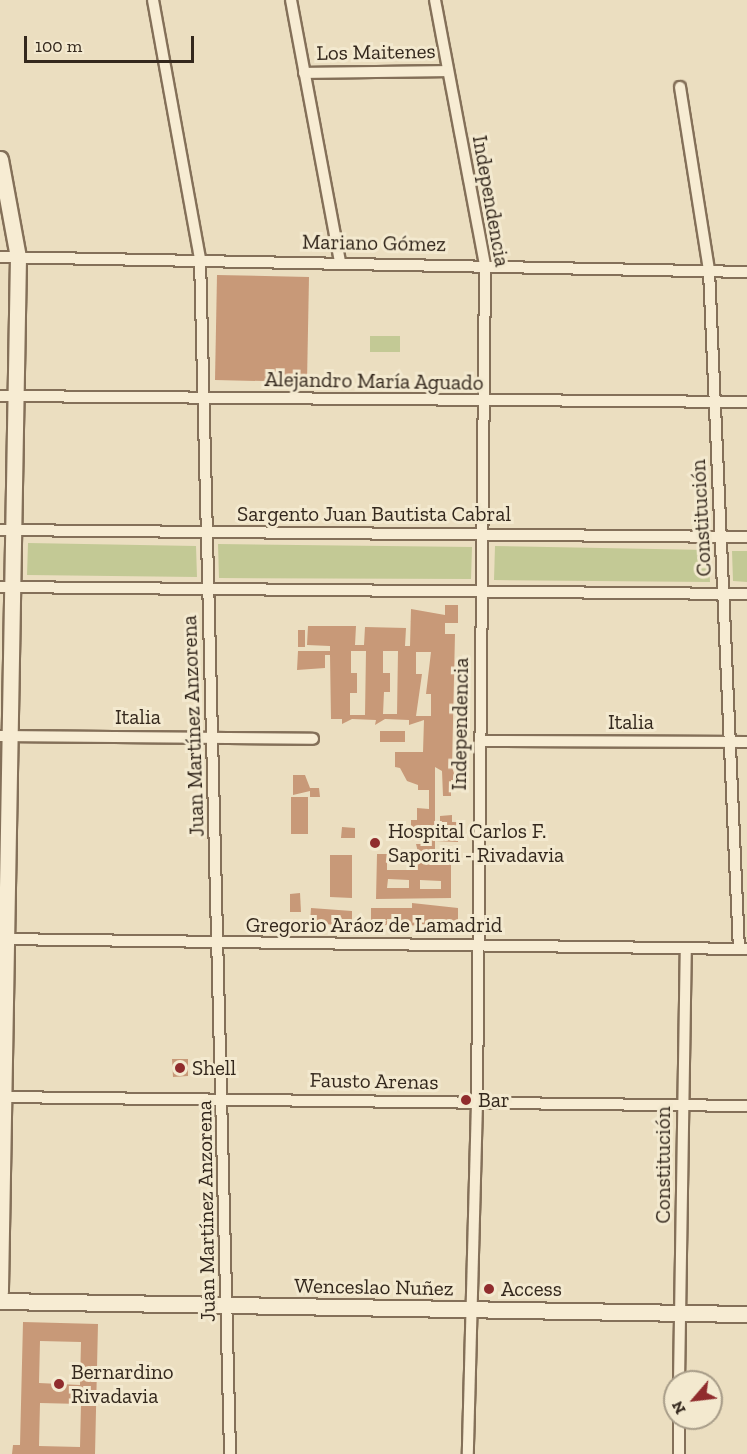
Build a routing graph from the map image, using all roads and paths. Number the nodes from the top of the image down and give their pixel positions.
1 (153, 0) edge
2 (291, 0) edge
3 (435, 0) edge
4 (448, 71) junction
5 (304, 73) junction
6 (680, 87) dead end
7 (0, 159) edge
8 (0, 257) edge
9 (18, 257) junction
10 (200, 259) junction
11 (340, 262) junction
12 (485, 266) junction
13 (709, 272) junction
14 (747, 272) edge
15 (8, 396) edge
16 (203, 398) junction
17 (485, 402) junction
18 (715, 402) junction
19 (747, 402) edge
20 (7, 530) edge
21 (207, 533) junction
22 (484, 534) junction
23 (722, 537) junction
24 (747, 537) edge
25 (6, 587) edge
26 (208, 587) junction
27 (482, 591) junction
28 (724, 594) junction
29 (747, 594) edge
30 (213, 736) junction
31 (4, 737) edge
32 (313, 739) dead end
33 (480, 741) junction
34 (731, 742) junction
35 (747, 742) edge
36 (4, 939) edge
37 (219, 943) junction
38 (477, 945) junction
39 (686, 948) junction
40 (743, 949) edge
41 (2, 1097) edge
42 (222, 1099) junction
43 (477, 1102) junction
44 (683, 1105) junction
45 (747, 1106) edge
46 (0, 1292) edge
47 (0, 1301) edge
48 (228, 1305) junction
49 (471, 1310) junction
50 (682, 1312) junction
51 (747, 1314) edge
52 (680, 1370) edge
53 (679, 1430) edge
54 (230, 1454) edge
55 (468, 1454) edge
56 (679, 1454) edge

1 - 10 street, Juan Martínez Anzorena
2 - 5 street
3 - 4 street, Independencia
4 - 5 street, Los Maitenes
4 - 12 street, Independencia
5 - 11 street
6 - 13 street, Constitución
7 - 9 street
8 - 9 street, Mariano Gómez
9 - 10 street, Mariano Gómez
9 - 15 street
10 - 11 street, Mariano Gómez
10 - 16 street, Juan Martínez Anzorena
11 - 12 street, Mariano Gómez
12 - 13 street, Mariano Gómez
12 - 17 street, Independencia
13 - 14 street, Mariano Gómez
13 - 18 street, Constitución
15 - 16 street, Alejandro María Aguado
15 - 20 street
16 - 17 street, Alejandro María Aguado
16 - 21 street, Juan Martínez Anzorena
17 - 18 street, Alejandro María Aguado
17 - 22 street, Independencia
18 - 19 street, Alejandro María Aguado
18 - 23 street, Constitución
20 - 21 street, Sargento Juan Bautista Cabral
20 - 25 street
21 - 22 street, Sargento Juan Bautista Cabral
21 - 26 street, Juan Martínez Anzorena
22 - 23 street, Sargento Juan Bautista Cabral
22 - 27 street, Independencia
23 - 24 street, Sargento Juan Bautista Cabral
23 - 28 street, Constitución
25 - 26 street
25 - 31 street
26 - 27 street
26 - 30 street, Juan Martínez Anzorena
27 - 28 street
27 - 33 street, Independencia
28 - 29 street
28 - 34 street, Constitución
30 - 31 street, Italia
30 - 32 street, Italia
30 - 37 street, Juan Martínez Anzorena
31 - 36 street
33 - 34 street, Italia
33 - 38 street, Independencia
34 - 35 street, Italia
34 - 40 street, Constitución
36 - 37 street, Gregorio Aráoz de Lamadrid
36 - 41 street
37 - 38 street, Gregorio Aráoz de Lamadrid
37 - 42 street, Juan Martínez Anzorena
38 - 39 street, Gregorio Aráoz de Lamadrid
38 - 43 street, Independencia
39 - 40 street, Gregorio Aráoz de Lamadrid
39 - 44 street, Constitución
41 - 42 street, Fausto Arenas
41 - 46 street
42 - 43 street, Fausto Arenas
42 - 48 street, Juan Martínez Anzorena
43 - 44 street, Fausto Arenas
43 - 49 street, Independencia
44 - 45 street, Fausto Arenas
44 - 50 street, Constitución
47 - 48 street, Wenceslao Nuñez
48 - 49 street, Wenceslao Nuñez
48 - 54 street, Juan Martínez Anzorena
49 - 50 street, Wenceslao Nuñez
49 - 55 street, Independencia
50 - 51 street, Wenceslao Nuñez
50 - 52 street, Constitución
53 - 56 street

